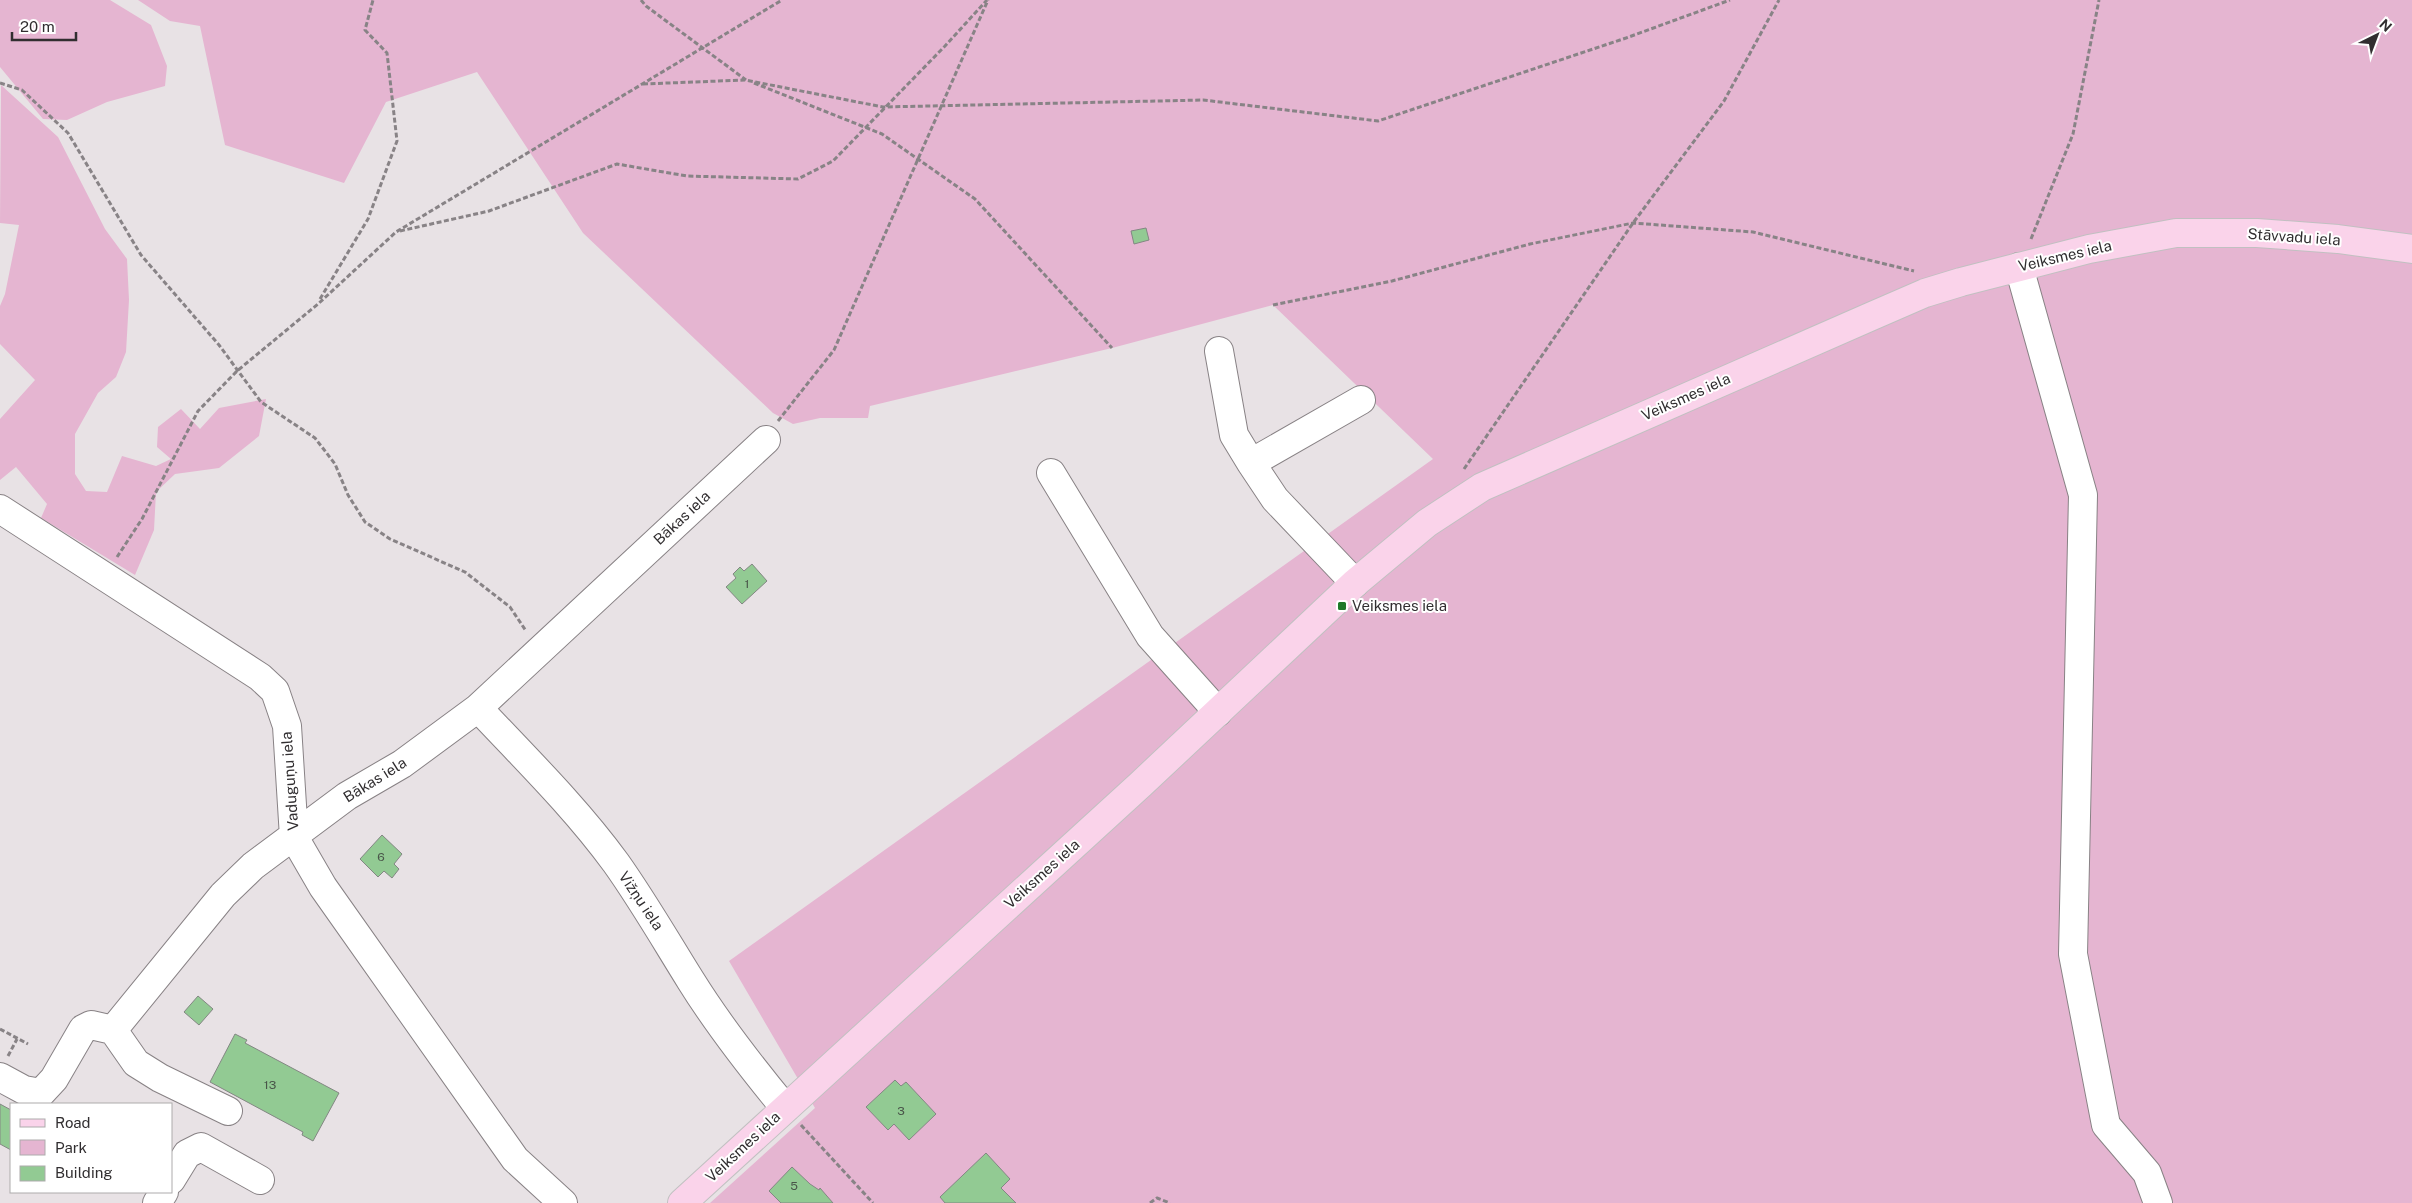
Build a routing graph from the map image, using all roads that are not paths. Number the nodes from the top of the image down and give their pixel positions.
1 (2176, 233) joint
2 (2412, 249) edge
3 (2019, 267) junction
4 (1219, 351) dead end
5 (1361, 400) dead end
6 (766, 440) road end
7 (1251, 463) junction
8 (1051, 473) dead end
9 (0, 509) edge
10 (1355, 583) junction
11 (478, 708) junction
12 (1218, 712) junction
13 (294, 836) junction
14 (113, 1030) junction
15 (0, 1077) edge
16 (46, 1099) edge
17 (786, 1108) junction
18 (228, 1111) dead end
19 (172, 1178) edge
20 (260, 1180) dead end
21 (563, 1203) edge
22 (682, 1203) edge
23 (2158, 1203) edge

1 - 2 main road, Stāvvadu iela
1 - 3 main road, Veiksmes iela
3 - 10 main road, Veiksmes iela
3 - 23 street
4 - 7 street
5 - 7 street
6 - 11 street, Bākas iela
7 - 10 street
8 - 12 street
9 - 13 street, Vaduguņu iela
10 - 12 main road, Veiksmes iela
11 - 13 street, Bākas iela
11 - 17 street, Vižņu iela
12 - 17 main road, Veiksmes iela
13 - 14 street, Bākas iela
13 - 21 street, Vaduguņu iela
14 - 16 street
14 - 18 street
15 - 16 street
17 - 22 main road, Veiksmes iela
19 - 20 street

